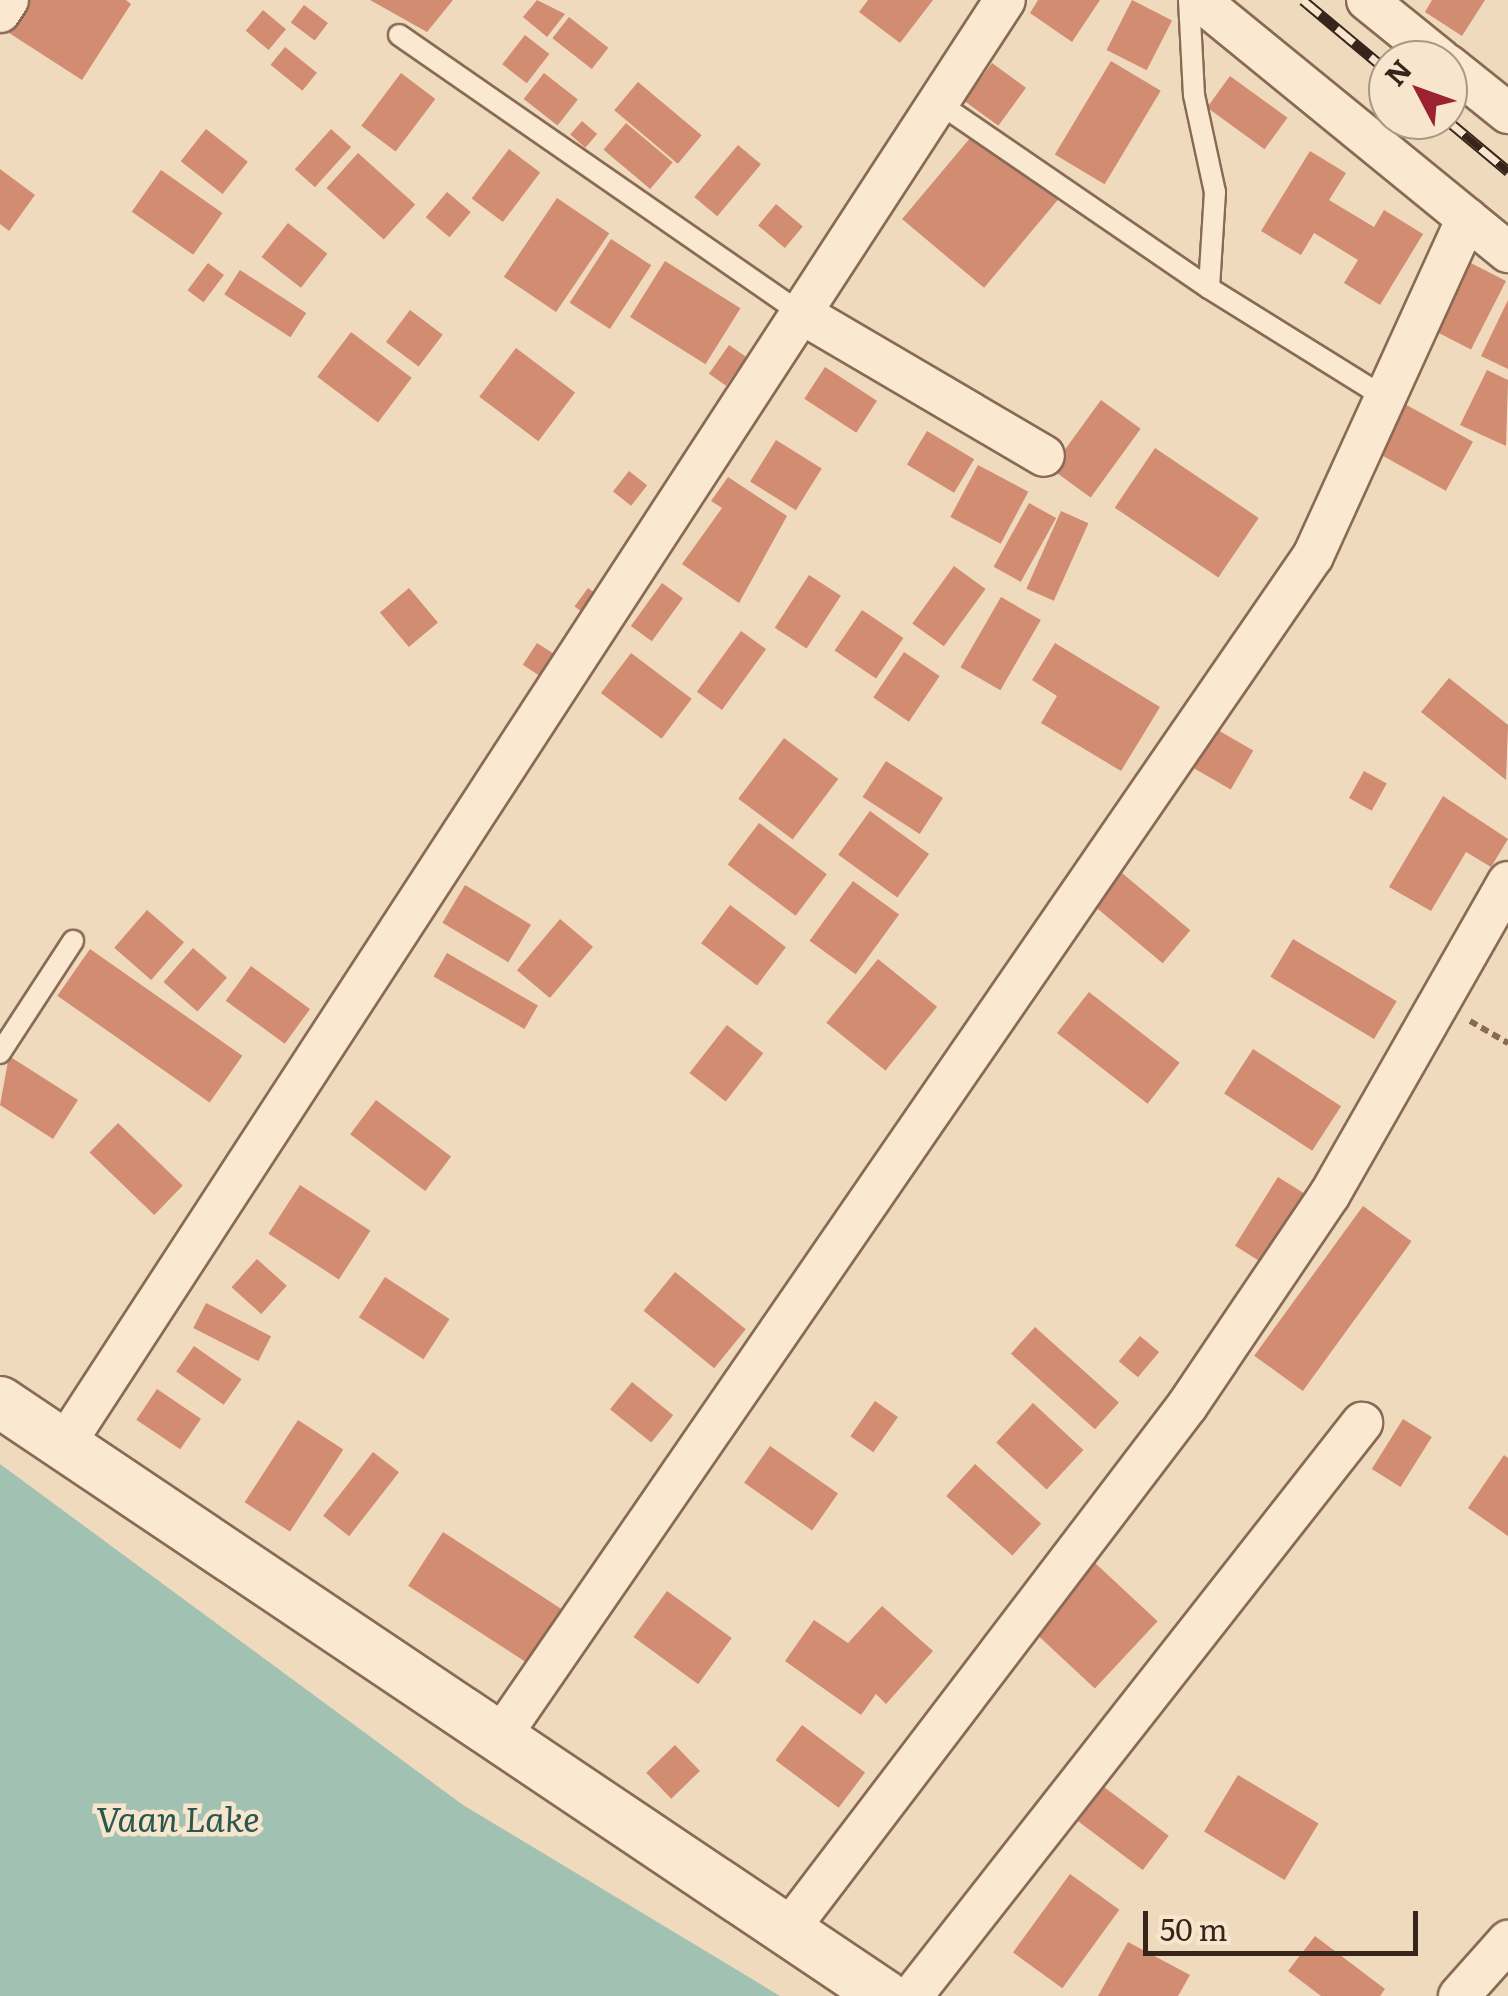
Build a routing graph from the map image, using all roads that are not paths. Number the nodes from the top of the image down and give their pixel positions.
1 (8, 0) edge
2 (1004, 0) edge
3 (1189, 0) edge
4 (1199, 0) edge
5 (1366, 0) edge
6 (0, 12) edge
7 (399, 36) dead end
8 (1417, 40) edge
9 (1468, 81) edge
10 (940, 104) junction
11 (1508, 114) edge
12 (1468, 218) junction
13 (1508, 252) edge
14 (1209, 288) junction
15 (804, 315) junction
16 (1386, 398) junction
17 (1044, 456) dead end
18 (1508, 882) edge
19 (73, 941) dead end
20 (0, 1052) edge
21 (0, 1402) edge
22 (1362, 1423) dead end
23 (64, 1445) junction
24 (500, 1737) junction
25 (788, 1930) junction
26 (1508, 1940) edge
27 (885, 1996) edge
28 (912, 1996) edge
29 (1459, 1996) edge

1 - 6 street
2 - 10 street
3 - 14 lane
4 - 12 street
5 - 8 street
7 - 15 lane
9 - 11 street
10 - 14 lane
10 - 15 street
12 - 13 street
12 - 16 street
14 - 16 lane
15 - 17 street
15 - 23 street
16 - 24 street
18 - 25 street
19 - 20 lane
21 - 23 street
22 - 28 street
23 - 24 street
24 - 25 street
25 - 27 street
26 - 29 street

